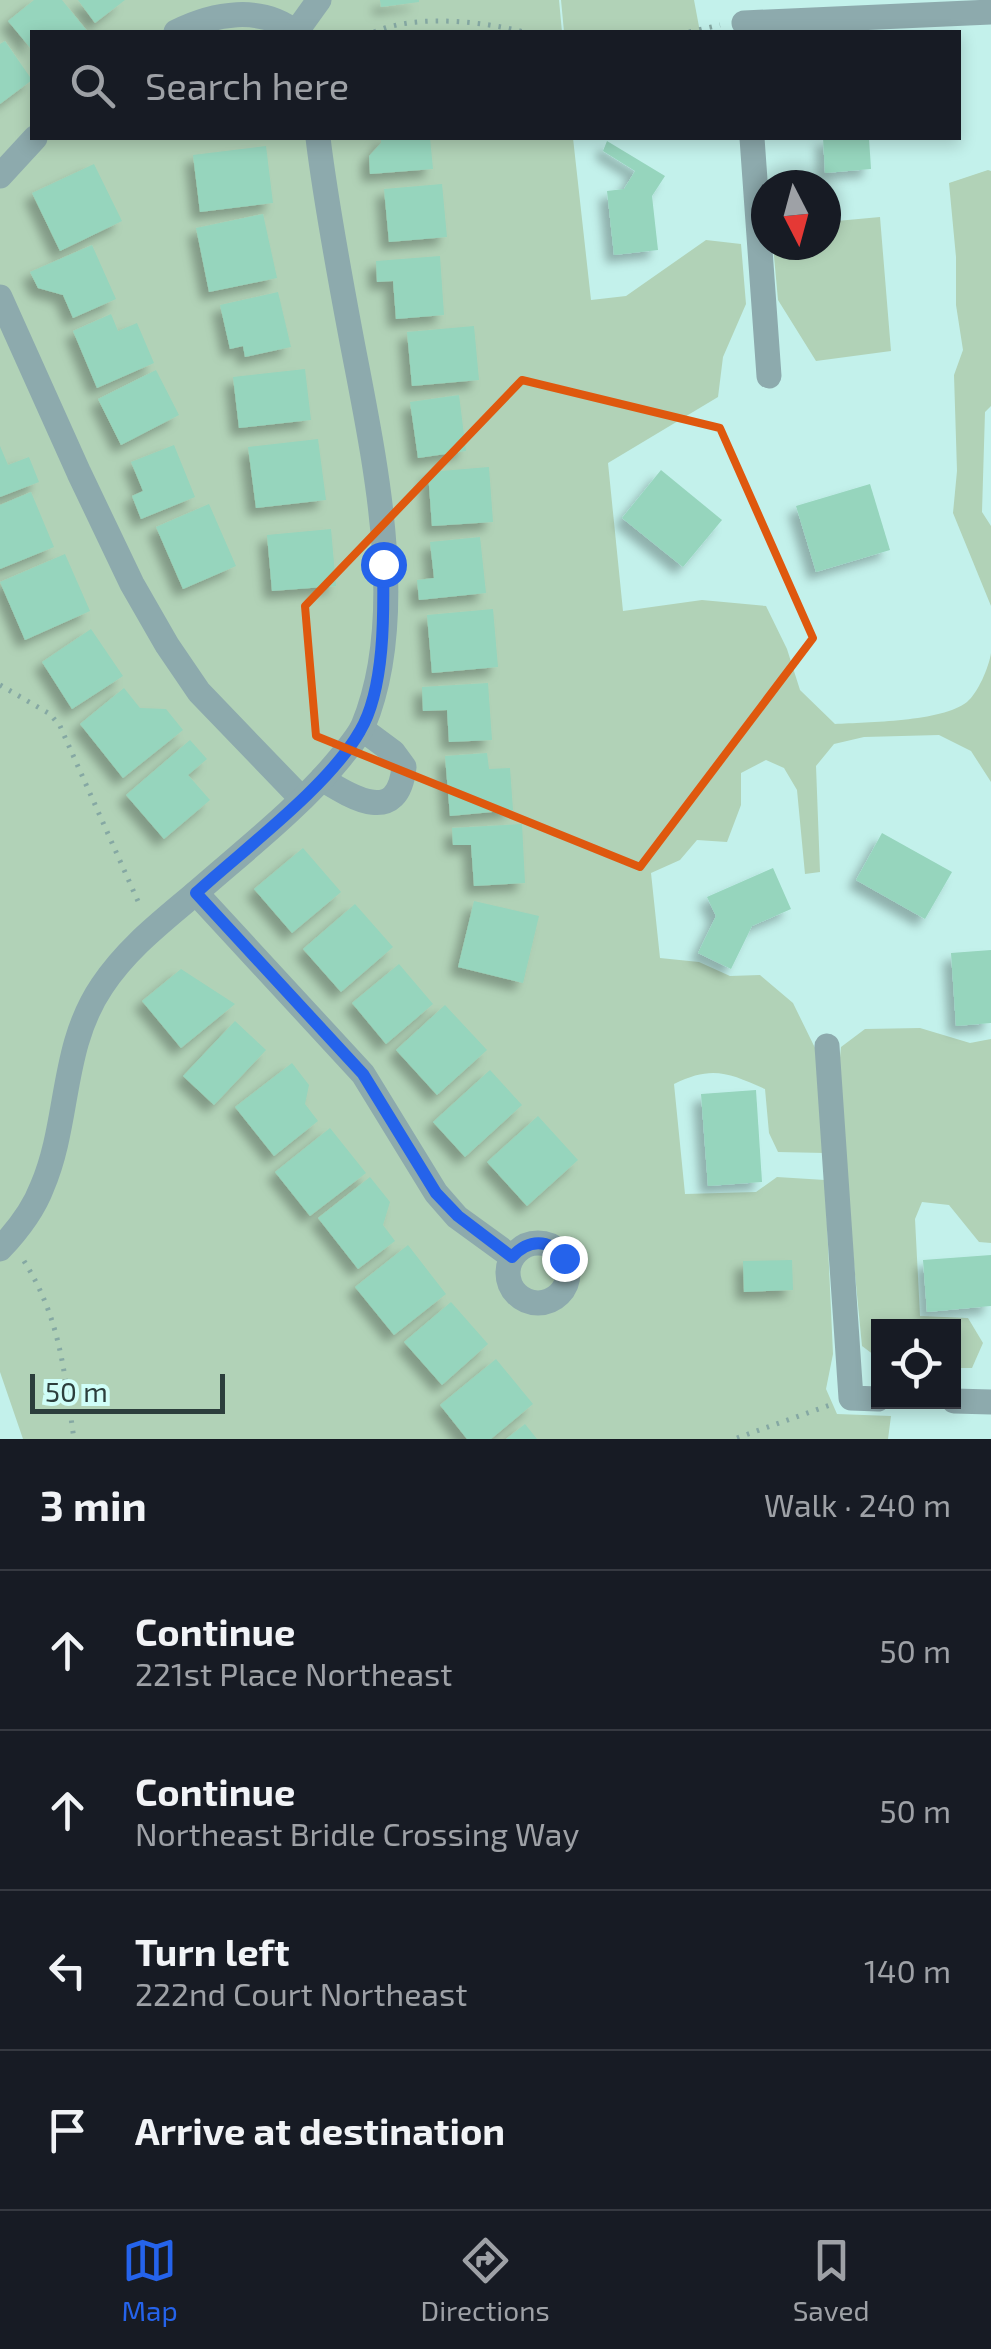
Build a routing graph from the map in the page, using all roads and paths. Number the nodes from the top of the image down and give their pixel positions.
1 (319, 0) edge
2 (991, 12) edge
3 (277, 19) edge
4 (743, 19) edge
5 (182, 30) edge
6 (379, 30) edge
7 (514, 30) edge
8 (697, 30) edge
9 (33, 140) edge
10 (318, 140) edge
11 (752, 140) edge
12 (0, 176) edge
13 (0, 297) edge
14 (770, 376) dead end
15 (0, 685) edge
16 (362, 729) junction
17 (322, 779) junction
18 (301, 798) junction
19 (196, 893) junction
20 (138, 902) dead end
21 (827, 1046) dead end
22 (5, 1244) edge
23 (512, 1257) dead end
24 (852, 1398) junction
25 (871, 1398) edge
26 (961, 1401) edge
27 (991, 1402) edge
28 (737, 1438) edge
29 (74, 1439) edge

1 - 3 street
2 - 4 street
3 - 5 street
4 - 8 path
6 - 7 path
9 - 12 street
10 - 16 street
11 - 14 street
13 - 18 street
15 - 20 path
16 - 17 street
16 - 17 street
17 - 18 street
18 - 19 street
19 - 22 street
19 - 23 street
21 - 24 street
22 - 29 path
24 - 25 street
24 - 28 path
26 - 27 street

